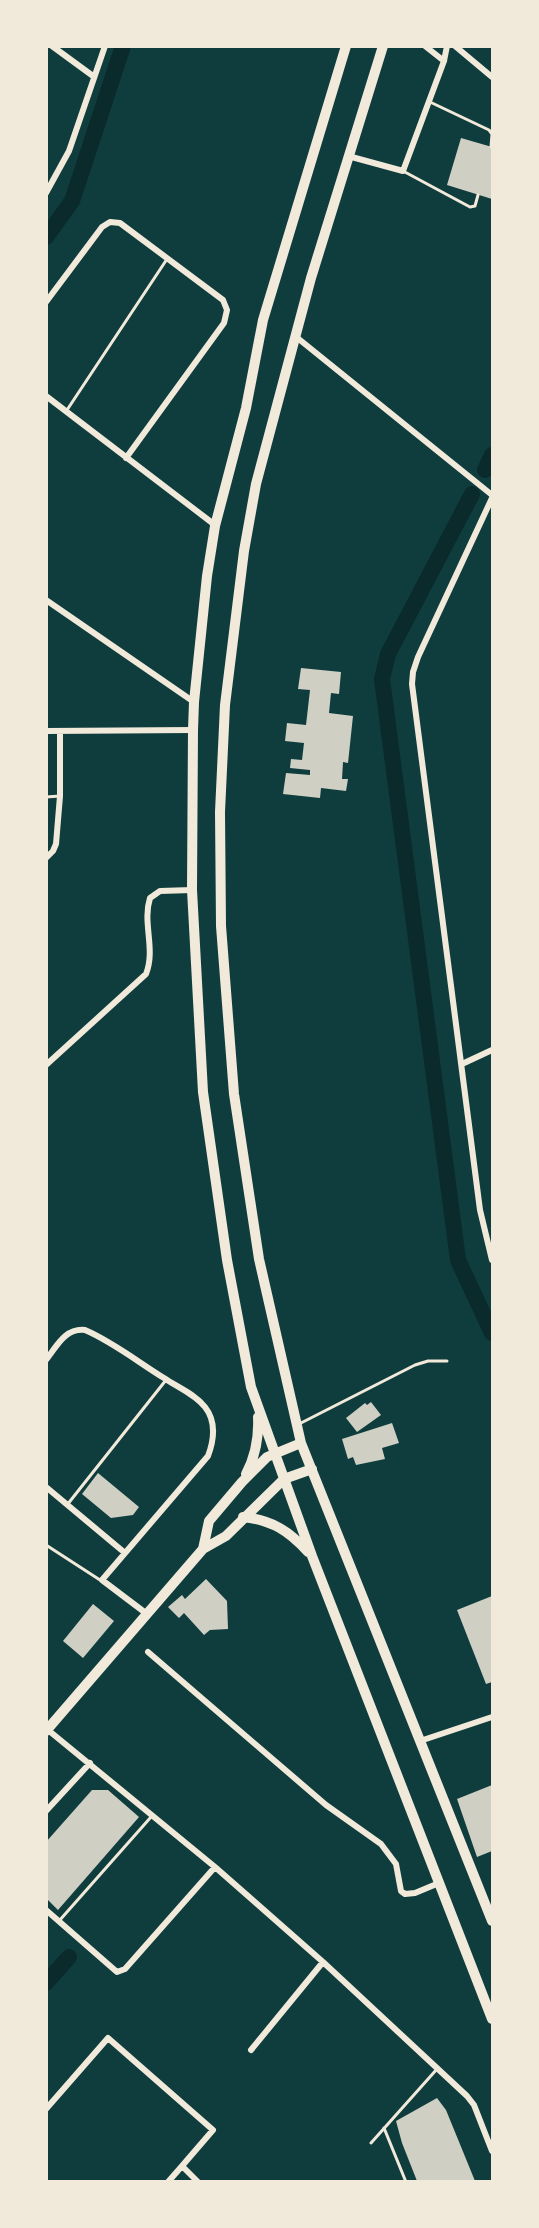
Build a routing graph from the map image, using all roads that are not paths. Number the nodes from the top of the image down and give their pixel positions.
1 (52, 46) edge
2 (105, 46) edge
3 (346, 46) edge
4 (383, 46) edge
5 (425, 46) edge
6 (447, 46) edge
7 (455, 46) edge
8 (444, 61) junction
9 (93, 76) junction
10 (492, 77) edge
11 (428, 101) junction
12 (491, 147) edge
13 (348, 156) junction
14 (403, 171) junction
15 (46, 193) edge
16 (478, 195) dead end
17 (167, 259) junction
18 (46, 302) edge
19 (295, 336) junction
20 (46, 396) edge
21 (66, 411) junction
22 (126, 458) junction
23 (492, 496) edge
24 (216, 526) junction
25 (46, 600) edge
26 (194, 702) junction
27 (193, 730) junction
28 (46, 731) edge
29 (60, 732) junction
30 (60, 796) junction
31 (46, 797) edge
32 (46, 858) edge
33 (192, 890) junction
34 (492, 1050) edge
35 (462, 1064) junction
36 (46, 1065) edge
37 (492, 1260) edge
38 (46, 1360) edge
39 (447, 1361) dead end
40 (166, 1380) junction
41 (251, 1387) junction
42 (297, 1425) junction
43 (301, 1443) junction
44 (275, 1453) junction
45 (312, 1469) junction
46 (284, 1479) junction
47 (242, 1482) junction
48 (46, 1487) edge
49 (67, 1505) junction
50 (243, 1517) junction
51 (46, 1545) edge
52 (203, 1549) junction
53 (125, 1553) junction
54 (312, 1556) junction
55 (102, 1580) junction
56 (147, 1614) junction
57 (148, 1652) dead end
58 (492, 1717) edge
59 (47, 1731) edge
60 (420, 1741) junction
61 (90, 1763) junction
62 (46, 1811) edge
63 (152, 1815) junction
64 (215, 1867) junction
65 (439, 1883) junction
66 (46, 1910) edge
67 (492, 1920) edge
68 (59, 1921) junction
69 (323, 1962) junction
70 (492, 2019) edge
71 (251, 2050) dead end
72 (437, 2069) junction
73 (46, 2109) edge
74 (384, 2128) junction
75 (370, 2143) dead end
76 (492, 2151) edge
77 (182, 2166) junction
78 (168, 2181) edge
79 (198, 2181) edge
80 (406, 2181) edge

1 - 9 street
2 - 9 street
3 - 24 main road
4 - 13 main road
5 - 8 street
6 - 8 street
7 - 10 street
8 - 11 street
9 - 15 street
11 - 12 lane
11 - 14 street
13 - 14 street
13 - 19 main road
14 - 16 lane
17 - 18 street
17 - 21 lane
17 - 22 street
19 - 23 street
19 - 42 main road
20 - 21 street
21 - 22 street
22 - 24 street
23 - 35 street
24 - 26 main road
25 - 26 street
26 - 27 main road
27 - 29 street
27 - 33 main road
28 - 29 street
29 - 30 street
30 - 31 lane
30 - 32 street
33 - 36 street
33 - 41 main road
34 - 35 street
35 - 37 street
38 - 40 street
39 - 42 lane
40 - 49 lane
40 - 53 street
41 - 44 main road
41 - 47 main road
42 - 43 main road
43 - 44 main road
43 - 45 main road
44 - 46 main road
44 - 47 main road
45 - 46 main road
45 - 60 main road
46 - 50 main road
46 - 54 main road
47 - 52 main road
48 - 49 street
49 - 53 street
50 - 52 main road
50 - 54 main road
51 - 55 lane
52 - 56 main road
53 - 55 street
54 - 65 main road
55 - 56 street
56 - 59 main road
57 - 65 street
58 - 60 street
59 - 61 street
60 - 67 main road
61 - 62 street
61 - 63 street
63 - 64 street
63 - 68 lane
64 - 68 street
64 - 69 street
65 - 70 main road
66 - 68 street
69 - 71 street
69 - 72 street
72 - 74 lane
72 - 76 street
73 - 77 street
74 - 75 lane
74 - 80 lane
77 - 78 street
77 - 79 street

